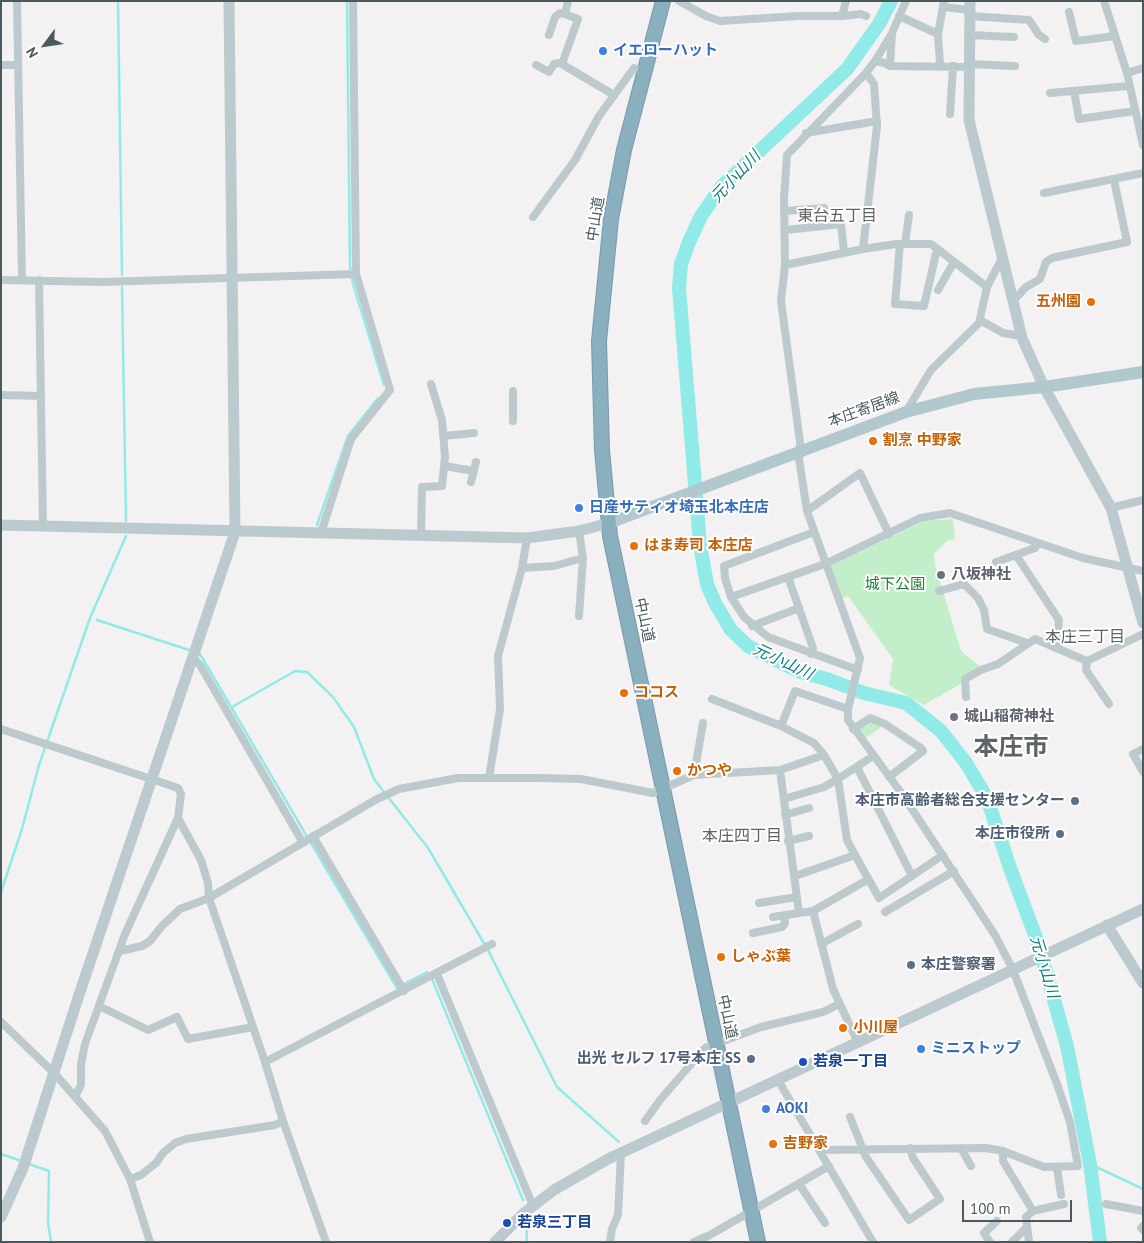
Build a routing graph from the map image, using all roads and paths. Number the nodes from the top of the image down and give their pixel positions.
1 (17, 1) edge
2 (229, 1) edge
3 (353, 1) edge
4 (568, 1) edge
5 (663, 1) edge
6 (679, 1) edge
7 (846, 1) edge
8 (906, 1) edge
9 (1104, 1) edge
10 (944, 4) edge
11 (970, 9) edge
12 (1069, 12) dead end
13 (565, 14) junction
14 (842, 16) junction
15 (866, 16) dead end
16 (899, 16) junction
17 (892, 33) junction
18 (938, 34) junction
19 (549, 35) dead end
20 (969, 35) junction
21 (1115, 36) junction
22 (1014, 37) dead end
23 (1045, 39) dead end
24 (875, 61) junction
25 (562, 64) junction
26 (536, 65) dead end
27 (940, 65) junction
28 (968, 65) junction
29 (1, 66) edge
30 (18, 66) junction
31 (890, 66) junction
32 (953, 66) junction
33 (1015, 66) dead end
34 (1143, 68) edge
35 (645, 71) junction
36 (866, 73) junction
37 (1126, 73) junction
38 (1128, 86) junction
39 (1074, 91) junction
40 (1050, 93) dead end
41 (614, 95) junction
42 (1135, 111) junction
43 (950, 114) dead end
44 (877, 121) junction
45 (806, 133) junction
46 (1143, 145) edge
47 (1143, 173) edge
48 (1114, 180) junction
49 (1044, 193) dead end
50 (824, 208) dead end
51 (785, 211) junction
52 (908, 215) dead end
53 (534, 217) dead end
54 (786, 230) junction
55 (903, 244) junction
56 (863, 249) junction
57 (937, 249) junction
58 (844, 252) junction
59 (1003, 256) junction
60 (954, 262) junction
61 (785, 265) junction
62 (356, 274) junction
63 (233, 278) junction
64 (1, 280) edge
65 (22, 280) junction
66 (39, 280) junction
67 (987, 287) junction
68 (938, 290) dead end
69 (1014, 300) junction
70 (980, 320) junction
71 (1021, 336) junction
72 (1143, 372) edge
73 (431, 384) dead end
74 (1044, 387) junction
75 (514, 390) dead end
76 (1, 395) edge
77 (41, 396) junction
78 (906, 412) junction
79 (513, 421) dead end
80 (474, 433) dead end
81 (443, 436) junction
82 (799, 451) junction
83 (476, 462) dead end
84 (444, 466) junction
85 (474, 471) junction
86 (471, 482) dead end
87 (1143, 500) edge
88 (1111, 508) junction
89 (807, 511) junction
90 (609, 524) junction
91 (1, 525) edge
92 (42, 527) junction
93 (579, 531) junction
94 (235, 532) junction
95 (814, 532) junction
96 (321, 533) junction
97 (889, 534) junction
98 (421, 536) junction
99 (527, 538) junction
100 (1038, 543) junction
101 (1016, 555) junction
102 (583, 558) junction
103 (996, 562) dead end
104 (825, 564) junction
105 (522, 568) junction
106 (1128, 569) junction
107 (1143, 570) edge
108 (788, 577) junction
109 (940, 591) dead end
110 (731, 596) junction
111 (799, 608) junction
112 (579, 616) dead end
113 (1143, 623) edge
114 (752, 626) junction
115 (1143, 634) edge
116 (1027, 643) junction
117 (1057, 648) junction
118 (811, 654) junction
119 (193, 658) junction
120 (1087, 661) junction
121 (857, 673) junction
122 (966, 697) dead end
123 (712, 700) dead end
124 (1109, 704) dead end
125 (849, 705) junction
126 (703, 723) dead end
127 (782, 726) junction
128 (1, 728) edge
129 (853, 729) junction
130 (1143, 749) edge
131 (824, 755) junction
132 (873, 756) junction
133 (857, 767) junction
134 (780, 770) junction
135 (1143, 772) edge
136 (694, 775) junction
137 (889, 777) junction
138 (489, 778) junction
139 (838, 779) junction
140 (151, 780) junction
141 (662, 789) junction
142 (784, 800) junction
143 (809, 808) dead end
144 (785, 815) junction
145 (178, 818) junction
146 (313, 836) junction
147 (809, 836) dead end
148 (788, 841) junction
149 (303, 843) junction
150 (943, 855) junction
151 (855, 856) junction
152 (954, 872) junction
153 (795, 876) junction
154 (912, 876) junction
155 (867, 880) junction
156 (797, 897) junction
157 (209, 898) junction
158 (759, 903) dead end
159 (1143, 909) edge
160 (813, 911) junction
161 (885, 912) dead end
162 (799, 913) junction
163 (784, 916) junction
164 (773, 917) dead end
165 (858, 924) dead end
166 (1108, 925) junction
167 (753, 933) dead end
168 (492, 944) dead end
169 (821, 944) junction
170 (120, 951) junction
171 (1013, 970) junction
172 (437, 974) junction
173 (1143, 983) edge
174 (404, 991) junction
175 (839, 1004) junction
176 (99, 1006) junction
177 (1, 1022) edge
178 (253, 1027) junction
179 (858, 1043) junction
180 (717, 1045) junction
181 (265, 1062) junction
182 (55, 1074) junction
183 (778, 1080) junction
184 (75, 1097) junction
185 (728, 1104) junction
186 (850, 1117) dead end
187 (645, 1121) dead end
188 (283, 1122) junction
189 (910, 1148) junction
190 (961, 1148) junction
191 (863, 1149) junction
192 (819, 1150) junction
193 (1003, 1151) junction
194 (621, 1154) junction
195 (829, 1166) junction
196 (972, 1166) dead end
197 (1057, 1168) junction
198 (130, 1179) junction
199 (799, 1184) junction
200 (1061, 1195) dead end
201 (1064, 1204) dead end
202 (1106, 1204) dead end
203 (533, 1206) junction
204 (1143, 1210) edge
205 (751, 1211) junction
206 (1033, 1211) junction
207 (1, 1217) edge
208 (997, 1220) dead end
209 (825, 1223) dead end
210 (1143, 1226) edge
211 (1026, 1228) junction
212 (1143, 1230) edge
213 (150, 1242) edge
214 (326, 1242) edge
215 (495, 1242) edge
216 (610, 1242) edge
217 (694, 1242) edge
218 (758, 1242) edge
219 (873, 1242) edge
220 (990, 1242) edge
221 (1012, 1242) edge
222 (1029, 1242) edge

1 - 30 street
2 - 63 street
3 - 62 street
4 - 13 street
5 - 35 highway, 中山道
6 - 14 street
7 - 14 street
8 - 16 street
9 - 21 street
10 - 11 street
10 - 18 street
11 - 20 street
11 - 23 street
12 - 21 street
13 - 19 street
13 - 25 street
14 - 15 street
16 - 17 street
16 - 18 street
17 - 24 street
17 - 31 street
18 - 27 street
20 - 22 street
20 - 28 street
21 - 37 street
24 - 31 street
24 - 36 street
25 - 26 street
25 - 41 street
27 - 31 street
27 - 32 street
28 - 32 street
28 - 33 street
28 - 59 street
29 - 30 street
30 - 65 street
32 - 43 street
34 - 37 street
35 - 41 street
35 - 90 highway, 中山道
36 - 44 street
36 - 45 street
37 - 38 street
38 - 39 street
38 - 42 street
39 - 40 street
39 - 42 street
41 - 53 street
42 - 46 street
44 - 45 street
44 - 56 street
45 - 51 street
47 - 48 street
48 - 49 street
48 - 69 street
50 - 51 street
51 - 54 street
52 - 55 street
54 - 58 street
54 - 61 street
55 - 56 street
55 - 57 street
55 - 57 street
56 - 58 street
57 - 60 street
58 - 61 street
59 - 67 street
59 - 69 street
60 - 67 street
60 - 68 street
61 - 82 street
62 - 63 street
62 - 96 street
63 - 66 street
63 - 94 street
64 - 65 street
65 - 66 street
66 - 77 street
67 - 70 street
69 - 71 street
70 - 71 street
70 - 78 street
71 - 74 street
72 - 74 main road, 本庄寄居線
73 - 81 street
74 - 78 main road, 本庄寄居線
74 - 88 street
75 - 79 street
76 - 77 street
77 - 92 street
78 - 82 main road, 本庄寄居線
80 - 81 street
81 - 84 street
82 - 89 street
82 - 90 main road, 本庄寄居線
83 - 85 street
84 - 85 street
84 - 98 street
85 - 86 street
87 - 88 street
88 - 106 street
89 - 95 street
89 - 97 street
90 - 93 street
90 - 141 highway, 中山道
91 - 92 street
92 - 94 street
93 - 99 street
93 - 102 street
94 - 96 street
94 - 119 street
95 - 104 street
95 - 110 street
96 - 98 street
97 - 100 street
97 - 104 street
98 - 99 street
99 - 105 street
100 - 101 street
100 - 106 street
101 - 103 street
101 - 117 street
102 - 105 street
102 - 112 street
104 - 108 street
104 - 121 street
105 - 138 street
106 - 107 street
106 - 113 street
108 - 110 street
108 - 111 street
109 - 116 street
110 - 114 street
111 - 114 street
111 - 118 street
114 - 118 street
115 - 120 street
116 - 117 street
116 - 122 street
117 - 120 street
118 - 121 street
119 - 140 street
119 - 149 street
120 - 124 street
121 - 125 street
123 - 127 street
125 - 127 street
125 - 129 street
126 - 136 street
127 - 131 street
128 - 140 street
129 - 132 street
129 - 137 street
130 - 135 street
131 - 134 street
131 - 139 street
132 - 133 street
132 - 137 street
133 - 139 street
133 - 154 street
134 - 136 street
134 - 142 street
136 - 141 street
137 - 150 street
138 - 141 street
138 - 146 street
139 - 142 street
139 - 151 street
140 - 145 street
140 - 182 street
141 - 180 highway, 中山道
142 - 144 street
143 - 144 street
144 - 148 street
145 - 157 street
145 - 170 street
146 - 149 street
146 - 174 street
147 - 148 street
148 - 153 street
149 - 157 street
150 - 152 street
150 - 154 street
151 - 153 street
151 - 155 street
152 - 161 street
152 - 171 street
153 - 156 street
154 - 155 street
155 - 160 street
156 - 158 street
156 - 162 street
157 - 170 street
157 - 178 street
159 - 166 street
160 - 162 street
160 - 169 street
162 - 163 street
163 - 164 street
163 - 167 street
165 - 169 street
166 - 171 street
166 - 173 street
168 - 172 street
169 - 175 street
170 - 176 street
171 - 179 street
171 - 197 street
172 - 174 street
172 - 203 street
174 - 181 street
175 - 179 street
175 - 180 street
176 - 178 street
176 - 184 street
177 - 182 street
178 - 181 street
179 - 183 street
180 - 185 highway, 中山道
180 - 187 street
181 - 188 street
182 - 184 street
182 - 207 street
183 - 185 street
183 - 192 street
184 - 198 street
185 - 194 street
185 - 205 highway, 中山道
186 - 191 street
188 - 198 street
188 - 214 street
189 - 190 street
189 - 191 street
189 - 191 street
190 - 193 street
190 - 196 street
191 - 192 street
192 - 195 street
193 - 197 street
193 - 206 street
194 - 203 street
194 - 216 street
195 - 199 street
195 - 219 street
197 - 200 street
198 - 213 street
199 - 205 street
199 - 209 street
201 - 206 street
202 - 204 street
203 - 215 street
205 - 217 street
205 - 218 highway, 中山道
206 - 211 street
208 - 220 street
210 - 212 street
211 - 221 street
211 - 222 street

